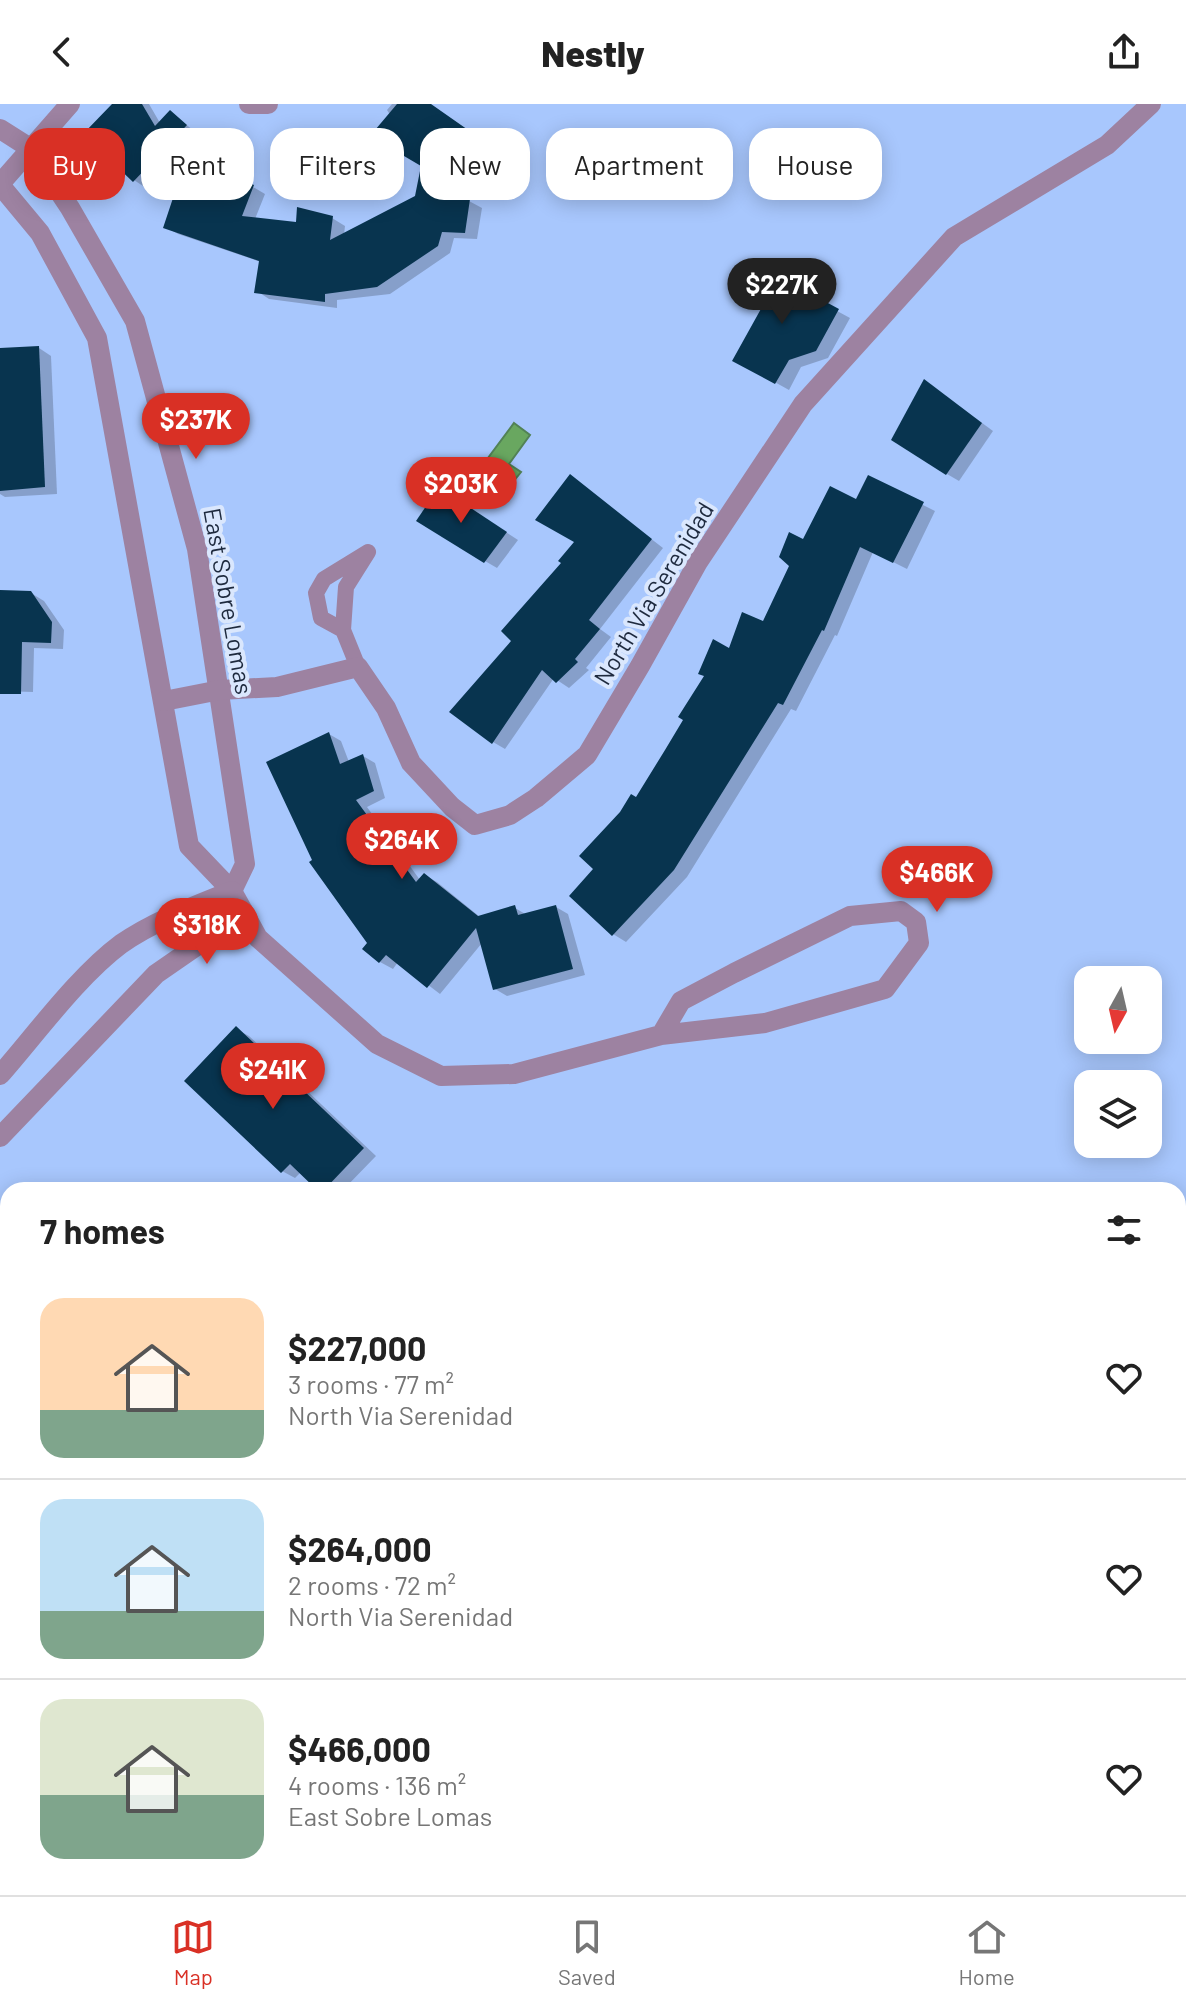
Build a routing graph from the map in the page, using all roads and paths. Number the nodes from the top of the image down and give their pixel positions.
1 (70, 104) edge
2 (249, 104) edge
3 (268, 104) edge
4 (1151, 104) edge
5 (48, 128) edge
6 (0, 129) edge
7 (24, 144) edge
8 (24, 155) edge
9 (0, 185) edge
10 (65, 200) edge
11 (343, 630) junction
12 (358, 667) junction
13 (220, 690) junction
14 (164, 701) junction
15 (232, 891) junction
16 (661, 1035) junction
17 (0, 1075) edge
18 (0, 1137) edge

1 - 5 street
2 - 3 street
4 - 12 street, North Via Serenidad
6 - 7 street, East Sobre Lomas
8 - 9 street
9 - 14 street
10 - 13 street, East Sobre Lomas
11 - 11 lane
11 - 12 lane
12 - 13 street
13 - 14 street
13 - 15 street, East Sobre Lomas
14 - 15 street
15 - 16 street
15 - 17 street
15 - 18 street, East Sobre Lomas
16 - 16 street

